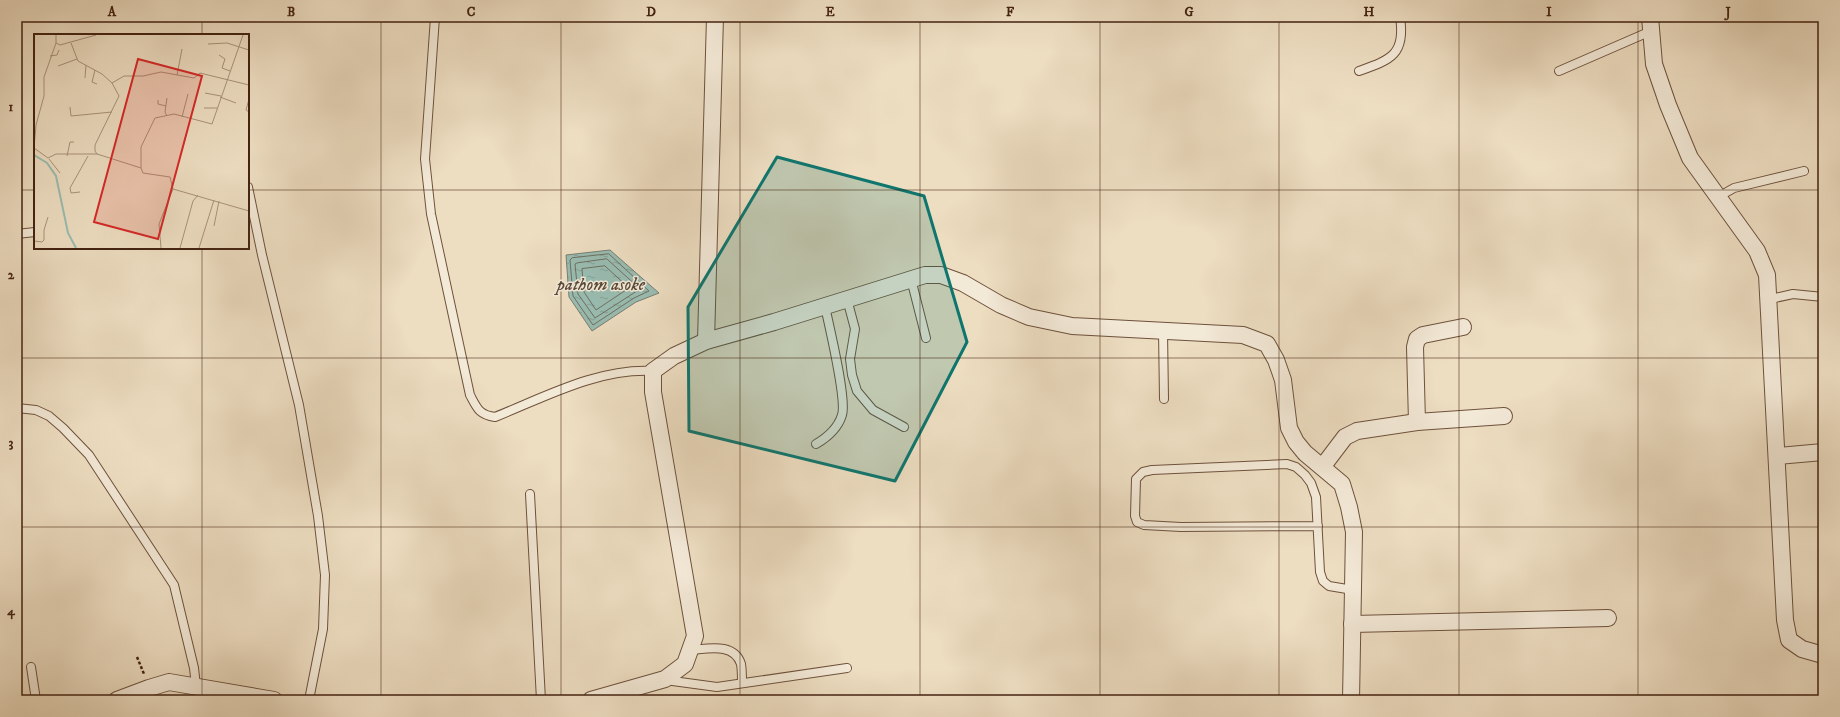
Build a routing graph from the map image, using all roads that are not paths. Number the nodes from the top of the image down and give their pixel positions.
1 (435, 17) edge
2 (715, 17) edge
3 (1400, 17) edge
4 (1651, 24) edge
5 (1358, 71) dead end
6 (1559, 71) dead end
7 (1804, 171) dead end
8 (249, 196) edge
9 (1718, 197) junction
10 (252, 224) edge
11 (34, 232) edge
12 (17, 234) edge
13 (911, 279) junction
14 (1823, 297) edge
15 (847, 299) junction
16 (1770, 299) junction
17 (825, 306) junction
18 (1463, 327) dead end
19 (1163, 331) junction
20 (926, 338) dead end
21 (706, 341) junction
22 (653, 372) junction
23 (1164, 399) dead end
24 (17, 408) edge
25 (1504, 416) dead end
26 (1417, 422) junction
27 (904, 427) dead end
28 (816, 444) dead end
29 (1823, 452) edge
30 (1777, 456) junction
31 (1323, 466) junction
32 (530, 494) dead end
33 (1318, 526) junction
34 (1353, 590) junction
35 (1608, 618) dead end
36 (1352, 624) junction
37 (690, 650) junction
38 (1823, 655) edge
39 (31, 667) dead end
40 (846, 668) dead end
41 (665, 679) junction
42 (742, 683) junction
43 (196, 686) junction
44 (36, 700) edge
45 (117, 700) edge
46 (274, 700) edge
47 (309, 700) edge
48 (541, 700) edge
49 (591, 700) edge
50 (1351, 700) edge

1 - 22 lane
2 - 21 street
3 - 5 lane
4 - 6 lane
4 - 9 street
7 - 9 lane
8 - 10 lane
9 - 16 street
10 - 47 lane
11 - 12 lane
13 - 15 street
13 - 19 street
13 - 20 lane
14 - 16 lane
15 - 17 street
15 - 27 lane
16 - 30 street
17 - 21 street
17 - 28 lane
18 - 26 street
19 - 23 lane
19 - 31 street
21 - 22 street
22 - 37 street
24 - 43 lane
25 - 26 street
26 - 31 street
29 - 30 street
30 - 38 street
31 - 34 street
32 - 48 lane
33 - 33 lane
33 - 34 lane
34 - 36 street
35 - 36 street
36 - 50 street
37 - 41 street
37 - 42 lane
39 - 44 lane
40 - 42 lane
41 - 42 lane
41 - 49 street
43 - 45 street
43 - 46 street

